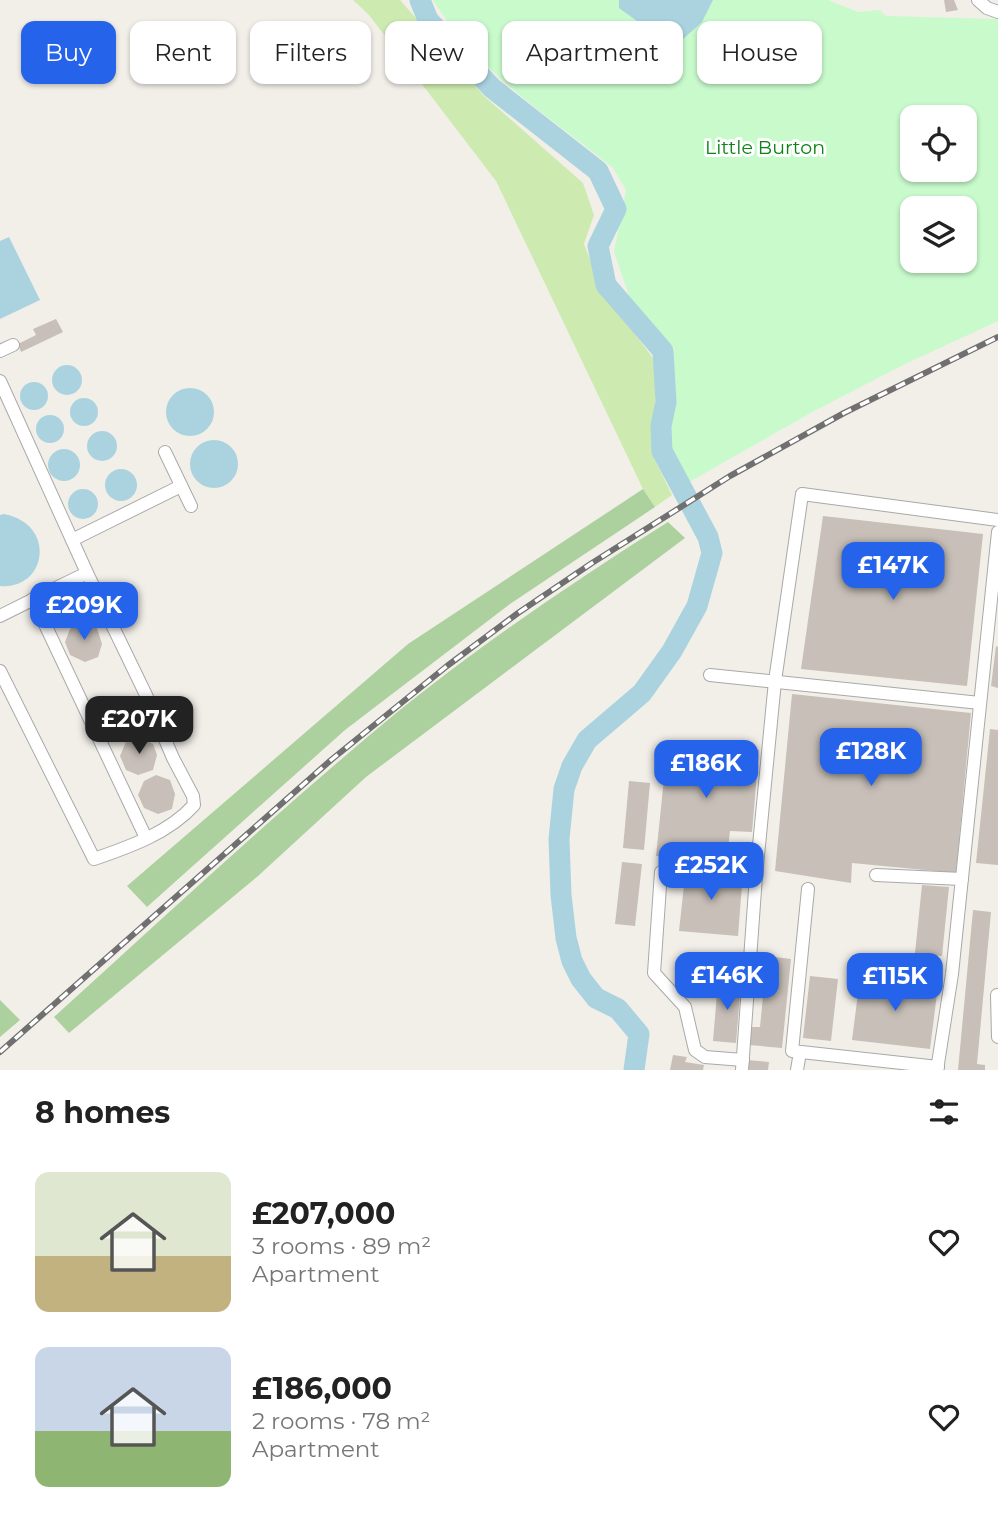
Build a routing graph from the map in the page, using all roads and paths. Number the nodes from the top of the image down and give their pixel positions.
1 (978, 0) edge
2 (998, 12) edge
3 (13, 345) dead end
4 (0, 351) edge
5 (0, 381) edge
6 (165, 452) dead end
7 (181, 486) junction
8 (191, 506) dead end
9 (998, 520) edge
10 (998, 532) edge
11 (72, 540) junction
12 (87, 573) junction
13 (33, 599) junction
14 (0, 616) edge
15 (0, 671) edge
16 (710, 675) dead end
17 (775, 681) junction
18 (980, 703) junction
19 (146, 838) junction
20 (661, 872) dead end
21 (876, 875) dead end
22 (962, 878) junction
23 (808, 889) dead end
24 (997, 995) edge
25 (998, 1037) edge
26 (800, 1052) junction
27 (743, 1065) edge
28 (937, 1068) edge
29 (797, 1070) edge

1 - 2 lane
3 - 4 lane
5 - 11 lane
6 - 7 lane
7 - 8 lane
7 - 11 lane
9 - 17 lane
10 - 18 lane
11 - 12 lane
12 - 13 lane
12 - 19 lane
13 - 14 lane
13 - 19 lane
15 - 19 lane
16 - 17 lane
17 - 18 lane
17 - 27 lane
18 - 22 lane
20 - 27 lane
21 - 22 lane
22 - 28 lane
23 - 26 lane
24 - 25 lane
26 - 28 lane
26 - 29 lane

